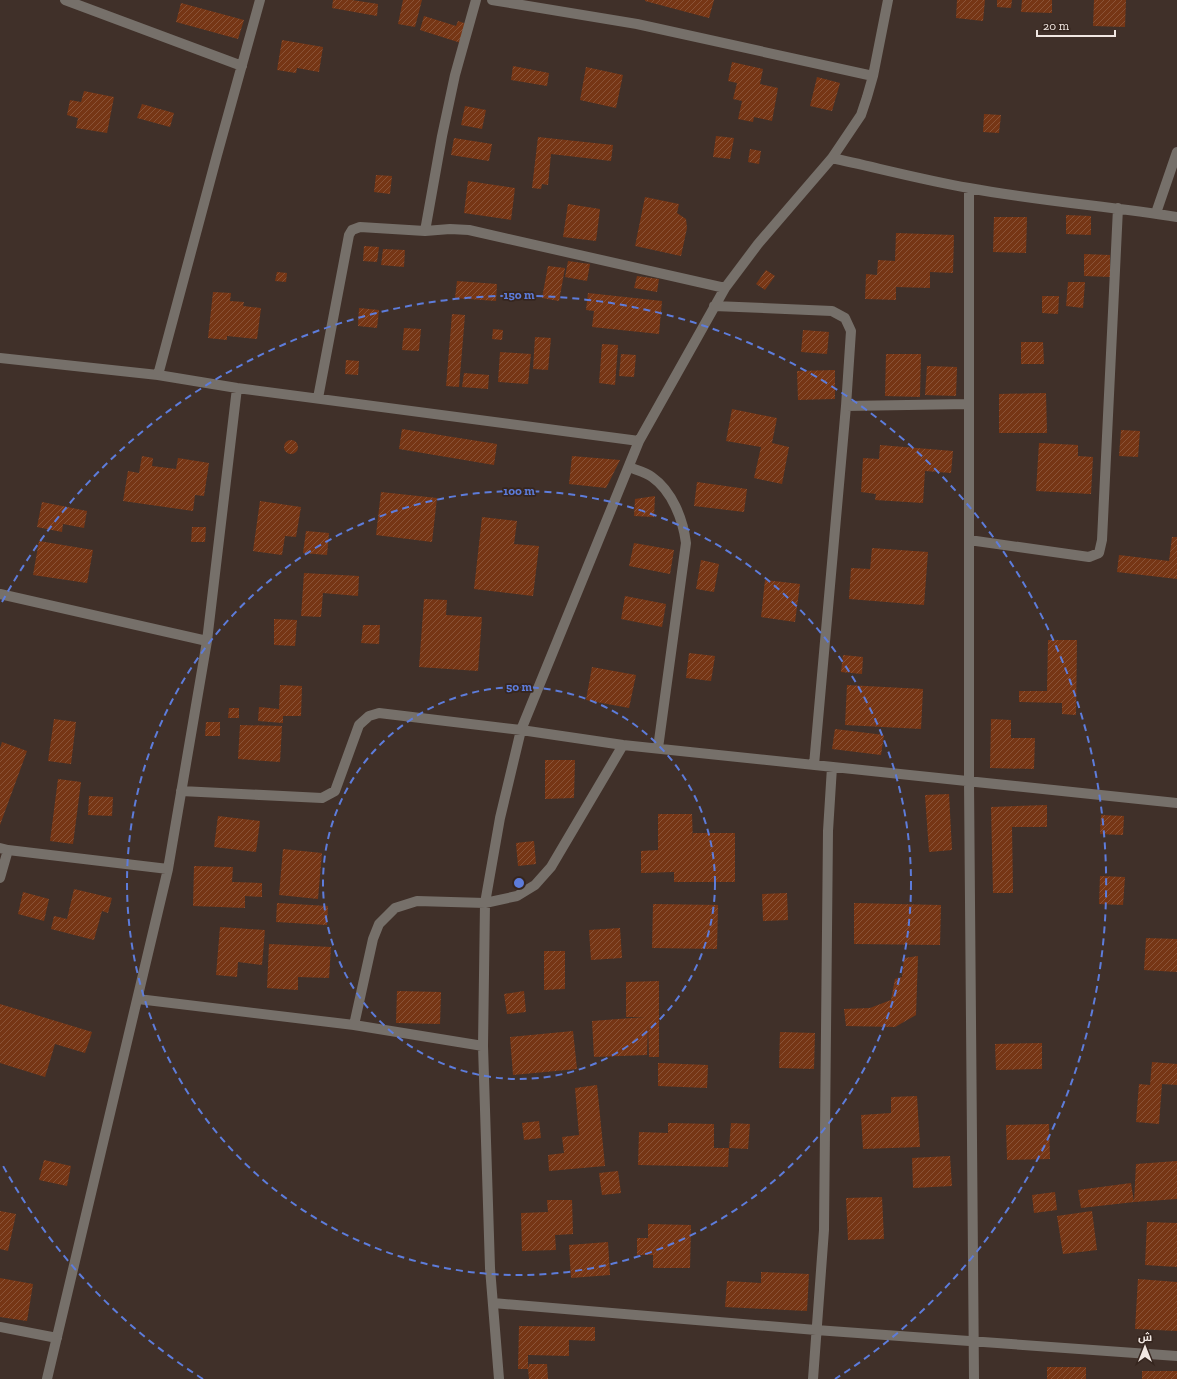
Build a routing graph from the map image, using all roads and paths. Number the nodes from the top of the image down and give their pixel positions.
1 (66, 0) edge
2 (260, 0) edge
3 (476, 0) edge
4 (492, 0) edge
5 (888, 0) edge
6 (242, 66) junction
7 (873, 76) junction
8 (1177, 152) edge
9 (832, 158) junction
10 (969, 188) junction
11 (1118, 208) junction
12 (1156, 214) junction
13 (1177, 217) edge
14 (425, 231) junction
15 (725, 288) junction
16 (714, 306) junction
17 (0, 358) edge
18 (158, 375) junction
19 (237, 388) junction
20 (318, 398) junction
21 (969, 404) junction
22 (846, 406) junction
23 (640, 441) junction
24 (628, 467) junction
25 (969, 540) junction
26 (0, 594) edge
27 (207, 642) junction
28 (521, 730) junction
29 (623, 745) junction
30 (658, 748) junction
31 (814, 765) junction
32 (832, 767) junction
33 (969, 782) junction
34 (181, 791) junction
35 (1177, 803) edge
36 (4, 849) edge
37 (168, 869) junction
38 (0, 878) edge
39 (485, 903) junction
40 (138, 999) junction
41 (354, 1025) junction
42 (484, 1046) junction
43 (493, 1303) junction
44 (0, 1327) edge
45 (816, 1330) junction
46 (57, 1338) junction
47 (974, 1342) junction
48 (1177, 1356) edge
49 (47, 1379) edge
50 (499, 1379) edge
51 (813, 1379) edge
52 (974, 1379) edge

1 - 6 street
2 - 6 street
3 - 14 street
4 - 7 street
5 - 7 street
6 - 18 street
7 - 9 street
8 - 12 street
9 - 10 street
9 - 15 street
10 - 11 street
10 - 21 street
11 - 12 street
11 - 25 street
12 - 13 street
14 - 15 street
14 - 20 street
15 - 16 street
16 - 22 street
16 - 23 street
17 - 18 street
18 - 19 street
19 - 20 street
19 - 27 street
20 - 23 street
21 - 22 street
21 - 25 street
22 - 31 street
23 - 24 street
24 - 28 street
24 - 30 street
25 - 33 street
26 - 27 street
27 - 34 street
28 - 29 street
28 - 34 street
28 - 39 street
29 - 30 street
29 - 39 street
30 - 31 street
31 - 32 street
32 - 33 street
32 - 45 street
33 - 35 street
33 - 47 street
34 - 37 street
36 - 37 street
36 - 38 street
37 - 40 street
39 - 41 street
39 - 42 street
40 - 41 street
40 - 46 street
41 - 42 street
42 - 43 street
43 - 45 street
43 - 50 street
44 - 46 street
45 - 47 street
45 - 51 street
46 - 49 street
47 - 48 street
47 - 52 street

